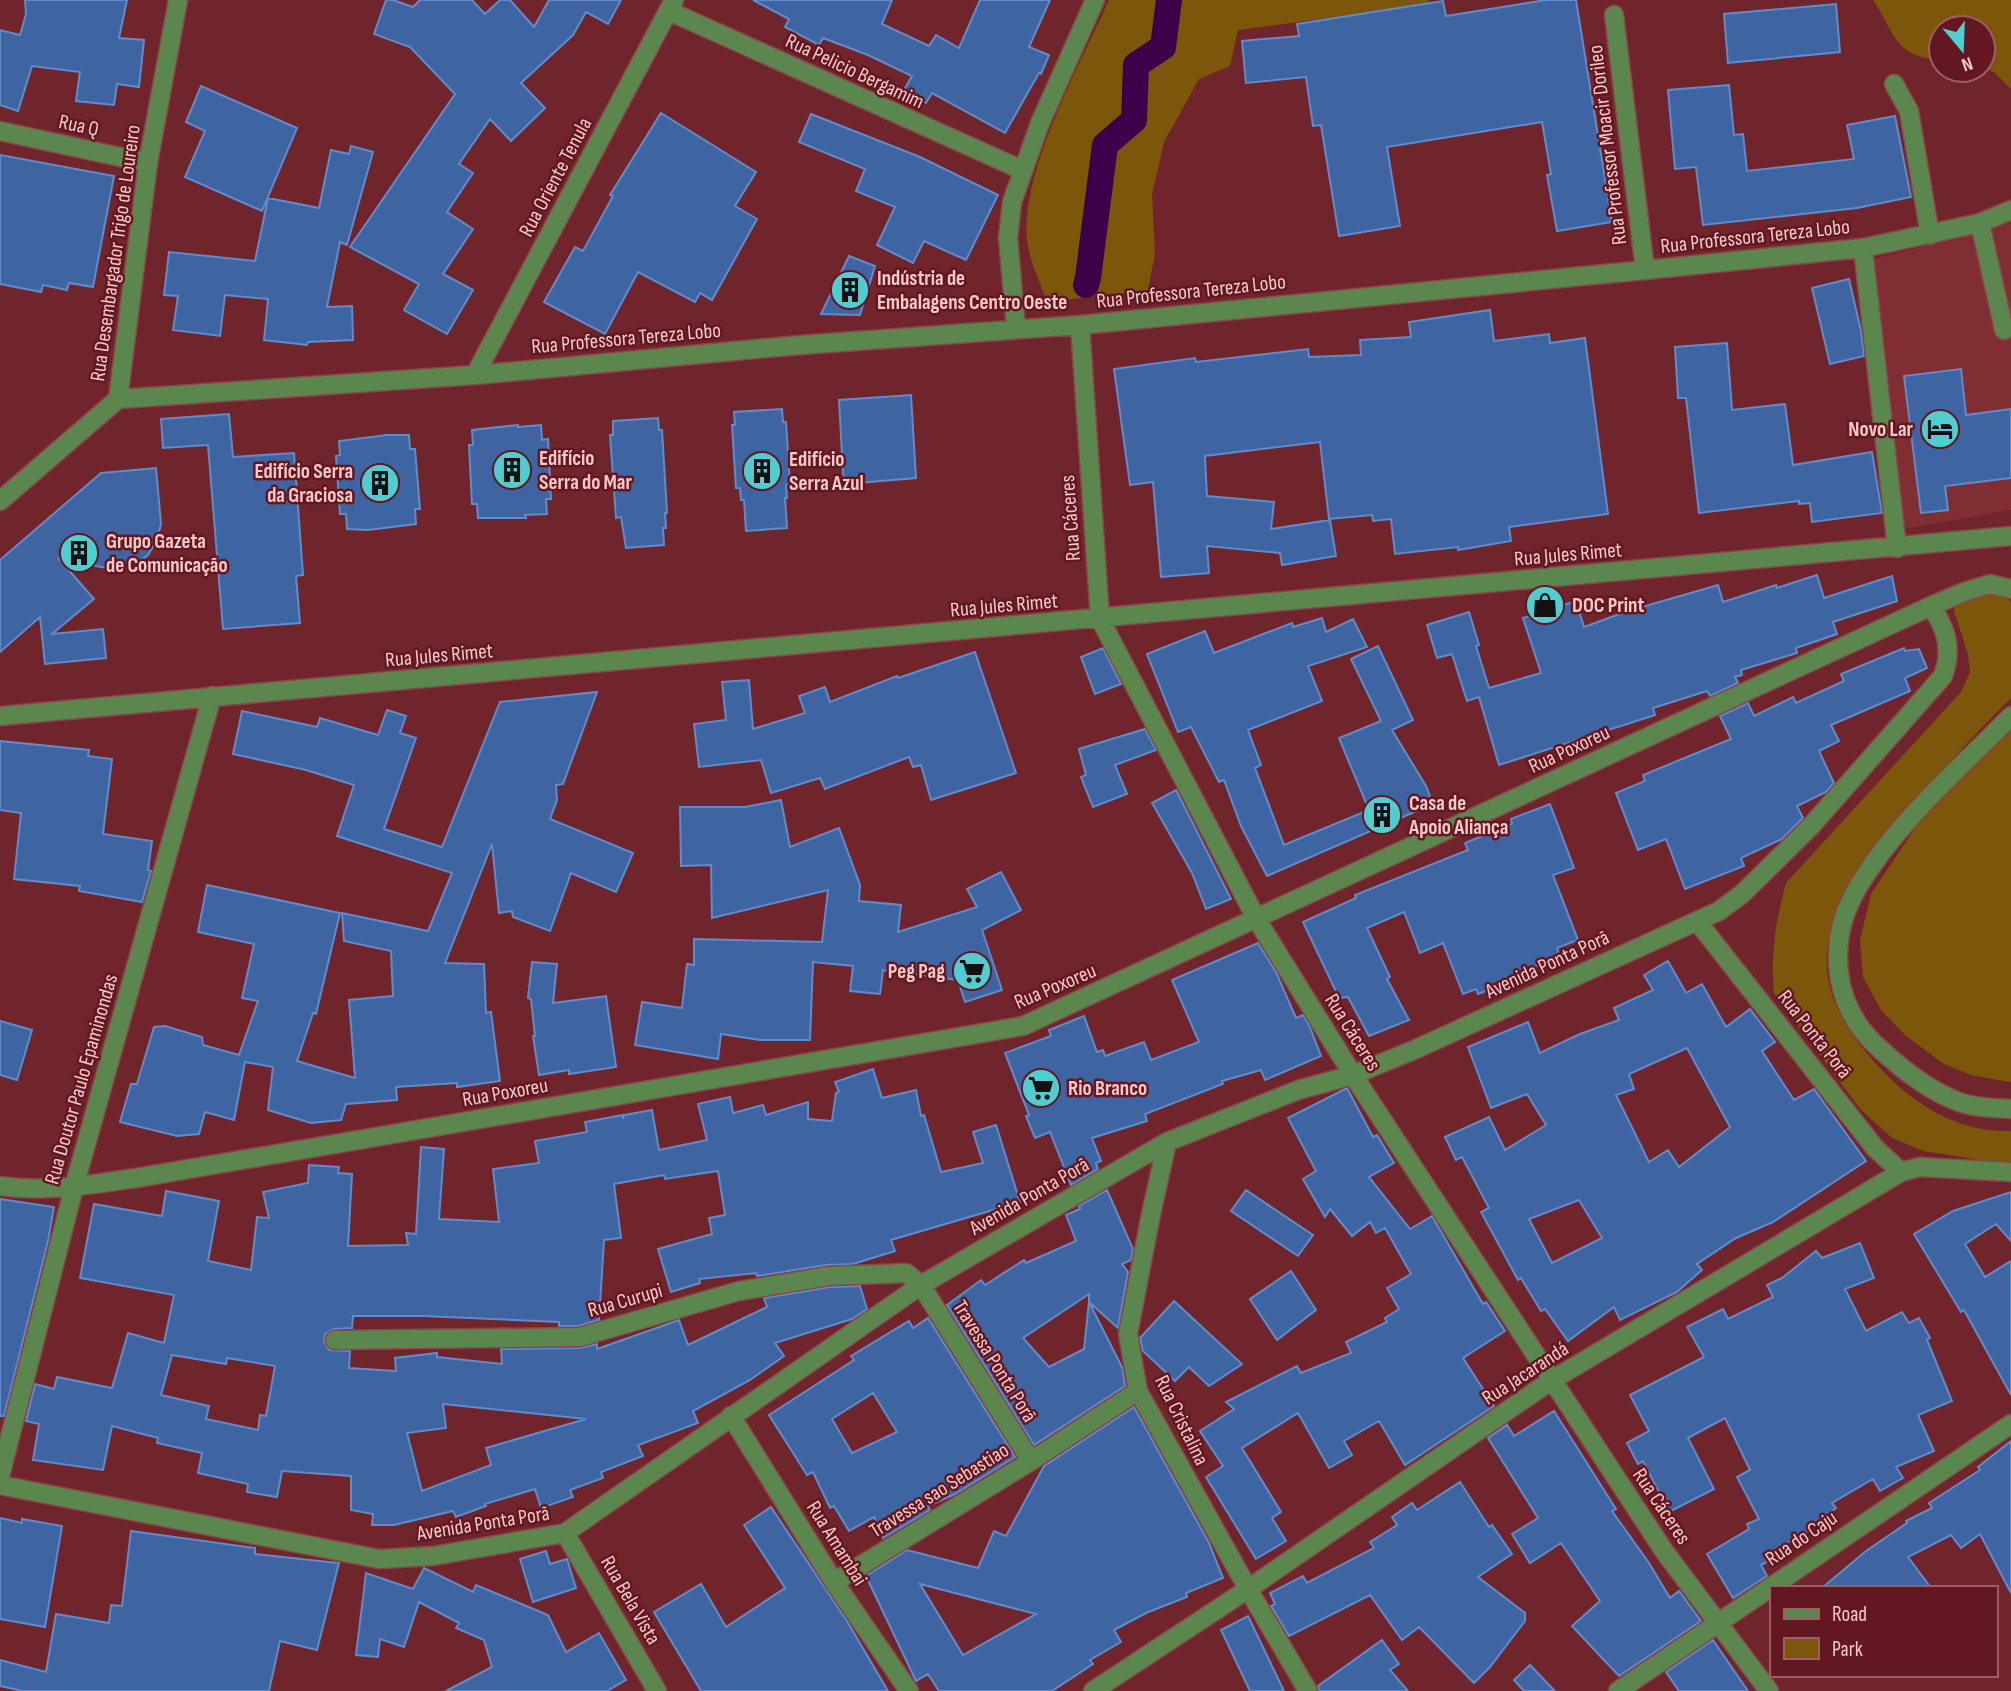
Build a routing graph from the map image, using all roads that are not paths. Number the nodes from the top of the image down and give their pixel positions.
1 (177, 0) edge
2 (1096, 0) edge
3 (672, 6) edge
4 (1614, 15) dead end
5 (1894, 84) dead end
6 (0, 131) edge
7 (148, 163) junction
8 (1022, 170) junction
9 (2011, 210) edge
10 (1980, 223) junction
11 (1930, 235) junction
12 (1863, 248) junction
13 (1645, 270) junction
14 (1080, 325) junction
15 (1016, 328) junction
16 (2004, 330) dead end
17 (475, 375) junction
18 (118, 399) junction
19 (0, 501) edge
20 (2011, 536) edge
21 (1897, 548) junction
22 (2011, 589) edge
23 (1931, 606) junction
24 (1100, 619) junction
25 (212, 696) junction
26 (0, 716) edge
27 (2011, 716) edge
28 (1257, 920) junction
29 (1697, 921) junction
30 (1353, 1075) junction
31 (2011, 1109) edge
32 (1167, 1142) junction
33 (1901, 1172) junction
34 (2011, 1172) edge
35 (0, 1186) edge
36 (74, 1187) junction
37 (921, 1285) junction
38 (335, 1340) dead end
39 (1552, 1380) junction
40 (1138, 1391) junction
41 (731, 1416) junction
42 (2011, 1424) edge
43 (1031, 1461) junction
44 (0, 1476) edge
45 (0, 1485) edge
46 (565, 1532) junction
47 (834, 1582) junction
48 (1771, 1586) edge
49 (1770, 1587) edge
50 (1248, 1590) junction
51 (1716, 1623) junction
52 (657, 1691) edge
53 (909, 1691) edge
54 (1093, 1691) edge
55 (1308, 1691) edge
56 (1618, 1691) edge
57 (1769, 1691) edge

1 - 7 street, Rua Desembargador Trigo de Loureiro
2 - 8 street
3 - 8 street, Rua Pelicio Bergamim
3 - 17 street, Rua Oriente Tenula
4 - 13 street, Rua Professor Moacir Dorileo
5 - 11 street
6 - 7 street, Rua Q
7 - 18 street, Rua Desembargador Trigo de Loureiro
8 - 15 street
9 - 10 street, Rua Professora Tereza Lobo
10 - 11 street, Rua Professora Tereza Lobo
10 - 16 street
11 - 12 street, Rua Professora Tereza Lobo
12 - 13 street, Rua Professora Tereza Lobo
12 - 21 street
13 - 14 street, Rua Professora Tereza Lobo
14 - 15 street, Rua Professora Tereza Lobo
14 - 24 street, Rua Cáceres
15 - 17 street, Rua Professora Tereza Lobo
17 - 18 street, Rua Professora Tereza Lobo
18 - 19 street, Rua Desembargador Trigo de Loureiro
20 - 21 street, Rua Jules Rimet
21 - 24 street, Rua Jules Rimet
22 - 23 street, Rua Poxoreu
23 - 28 street, Rua Poxoreu
23 - 29 street, Avenida Ponta Porã
24 - 25 street, Rua Jules Rimet
24 - 28 street, Rua Cáceres
25 - 26 street, Rua Jules Rimet
25 - 36 street, Rua Doutor Paulo Epaminondas
27 - 31 street
28 - 30 street, Rua Cáceres
28 - 36 street, Rua Poxoreu
29 - 30 street, Avenida Ponta Porã
29 - 33 street, Rua Ponta Porã
30 - 32 street, Avenida Ponta Porã
30 - 39 street, Rua Cáceres
32 - 37 street, Avenida Ponta Porã
32 - 40 street, Rua Cristalina
33 - 34 street, Rua Jacarandá
33 - 39 street, Rua Jacarandá
35 - 36 street, Rua Poxoreu
36 - 44 street, Rua Doutor Paulo Epaminondas
37 - 38 street, Rua Curupi
37 - 41 street, Avenida Ponta Porã
37 - 43 street, Travessa Ponta Porã
39 - 50 street, Rua Jacarandá
39 - 51 street, Rua Cáceres
40 - 43 street, Travessa sao Sebastiao
40 - 50 street, Rua Cristalina
41 - 46 street, Avenida Ponta Porã
41 - 47 street, Rua Amambai
42 - 48 street, Rua do Caju
43 - 47 street, Travessa sao Sebastiao
45 - 46 street, Avenida Ponta Porã
46 - 52 street, Rua Bela Vista
47 - 53 street, Rua Amambai
49 - 51 street, Rua do Caju
50 - 54 street, Rua Jacarandá
50 - 55 street, Rua Cristalina
51 - 56 street, Rua do Caju
51 - 57 street, Rua Cáceres

